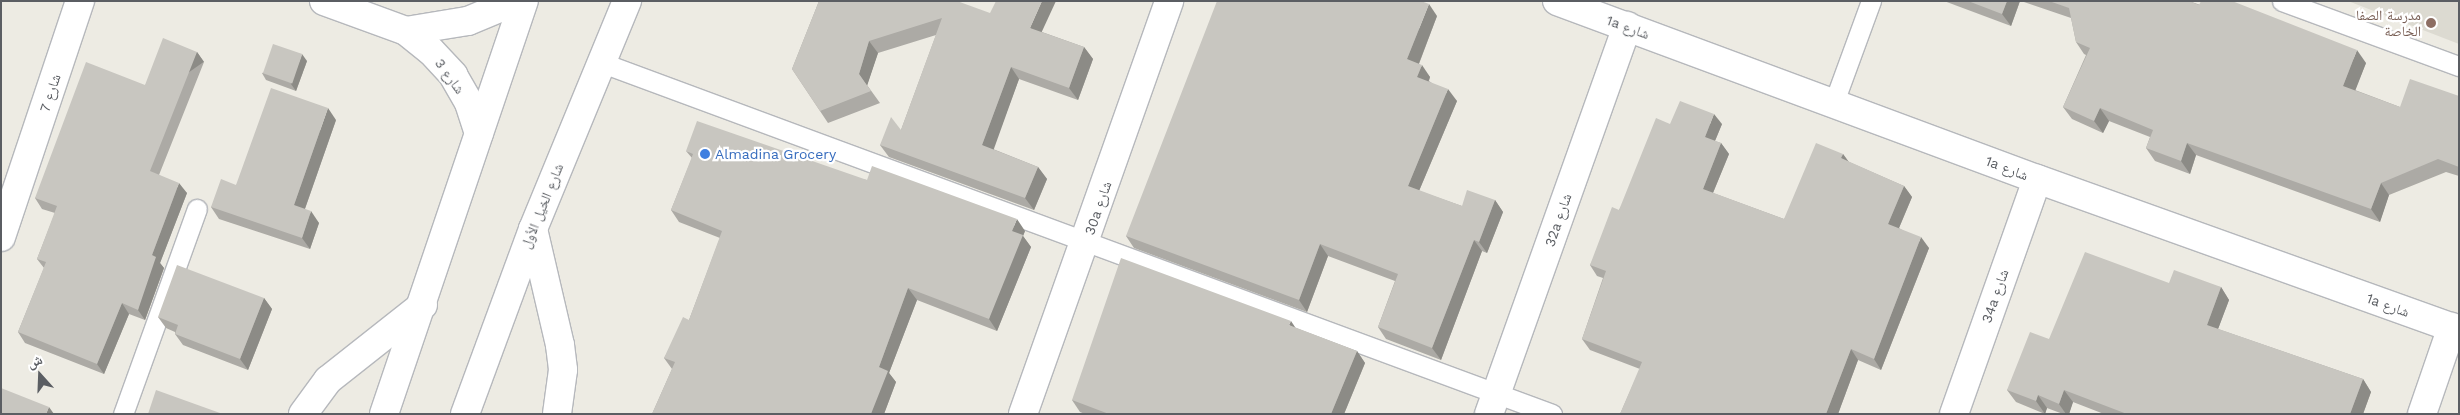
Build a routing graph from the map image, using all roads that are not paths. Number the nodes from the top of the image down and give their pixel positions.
1 (80, 1) edge
2 (324, 1) edge
3 (516, 1) edge
4 (524, 1) edge
5 (627, 1) edge
6 (1169, 1) edge
7 (1557, 1) edge
8 (1871, 1) edge
9 (2282, 1) edge
10 (1626, 26) junction
11 (406, 31) junction
12 (600, 62) junction
13 (2459, 66) edge
14 (1834, 102) junction
15 (479, 133) junction
16 (2037, 179) junction
17 (11, 191) edge
18 (197, 209) dead end
19 (533, 229) junction
20 (1, 237) edge
21 (1086, 243) junction
22 (423, 305) junction
23 (2456, 329) edge
24 (1493, 404) edge
25 (123, 414) edge
26 (304, 414) edge
27 (384, 414) edge
28 (466, 414) edge
29 (557, 414) edge
30 (1023, 414) edge
31 (1552, 414) edge
32 (1954, 414) edge
33 (2422, 414) edge

1 - 17 street, شارع 7
2 - 11 street, شارع 3
3 - 11 street, شارع 3
4 - 15 street
5 - 12 street, شارع الخيل الأول
6 - 21 street, 30a شارع
7 - 10 street, 1a شارع
8 - 14 lane
9 - 13 lane
10 - 14 street, 1a شارع
10 - 24 street, 32a شارع
11 - 15 street, شارع 3
12 - 19 street, شارع الخيل الأول
12 - 21 lane
14 - 16 street, 1a شارع
15 - 22 street
16 - 23 street, 1a شارع
16 - 32 street, 34a شارع
17 - 20 street, شارع 7
18 - 25 lane
19 - 28 street, شارع الخيل الأول
19 - 29 street
21 - 24 lane
21 - 30 street, 30a شارع
22 - 26 street
22 - 27 street
23 - 33 street
24 - 31 lane

